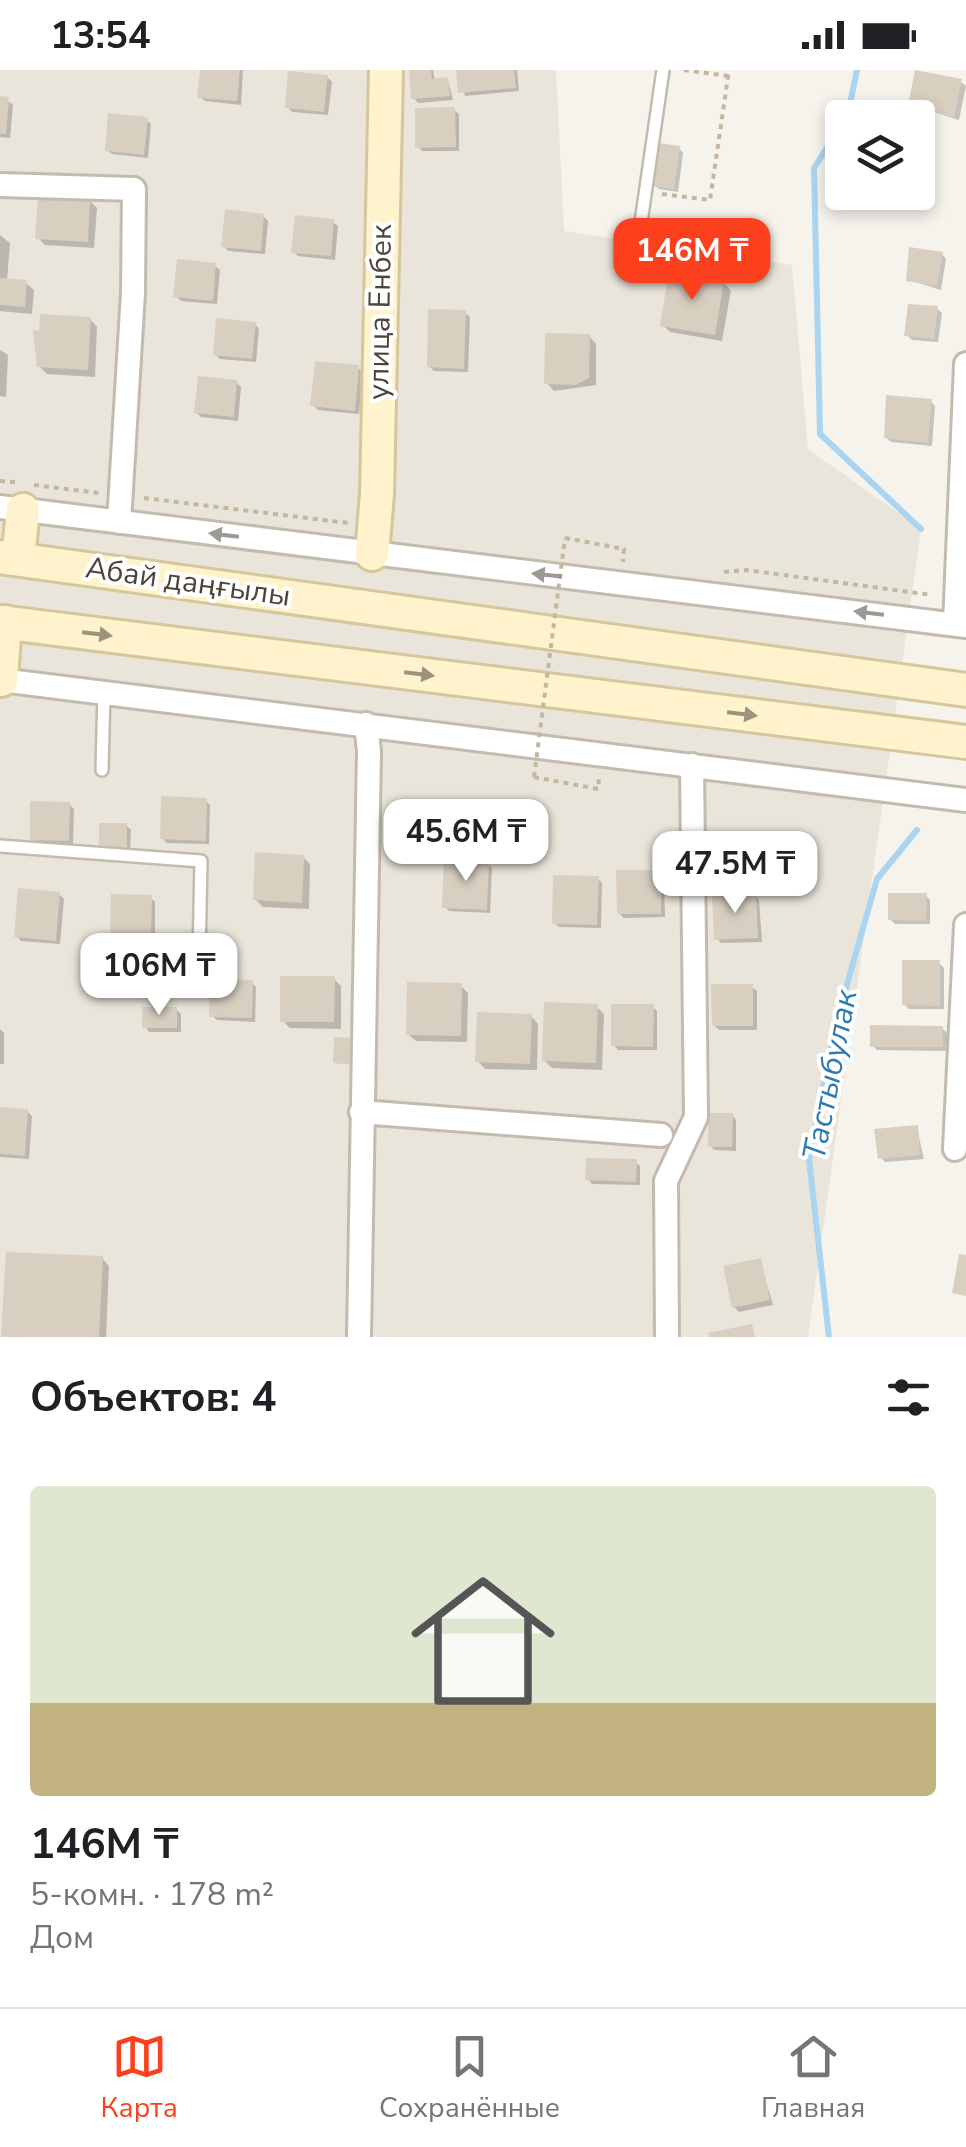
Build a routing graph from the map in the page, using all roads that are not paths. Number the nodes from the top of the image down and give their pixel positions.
1 (386, 70) edge
2 (663, 70) edge
3 (0, 186) edge
4 (636, 250) dead end
5 (966, 364) edge
6 (11, 509) edge
7 (119, 522) junction
8 (373, 541) junction
9 (9, 558) edge
10 (2, 622) edge
11 (960, 625) edge
12 (1, 680) edge
13 (966, 690) edge
14 (104, 692) junction
15 (366, 724) junction
16 (966, 742) edge
17 (692, 765) junction
18 (102, 770) dead end
19 (966, 800) edge
20 (0, 846) edge
21 (966, 925) edge
22 (199, 956) dead end
23 (963, 1036) edge
24 (360, 1116) junction
25 (661, 1134) dead end
26 (955, 1148) dead end
27 (360, 1337) edge
28 (667, 1337) edge

1 - 8 main road, улица Енбек
2 - 4 lane
3 - 7 street
5 - 11 street
6 - 7 street
6 - 9 main road
8 -> 7 street
11 -> 8 street
9 - 13 main road, Абай даңғылы
10 - 12 main road
10 -> 16 main road
12 - 14 street
14 - 15 street
14 - 18 lane
15 - 17 street
15 - 24 street
17 - 19 street
17 - 28 street
20 - 22 lane
21 - 23 street
23 - 26 street
24 - 25 street
24 - 27 street

